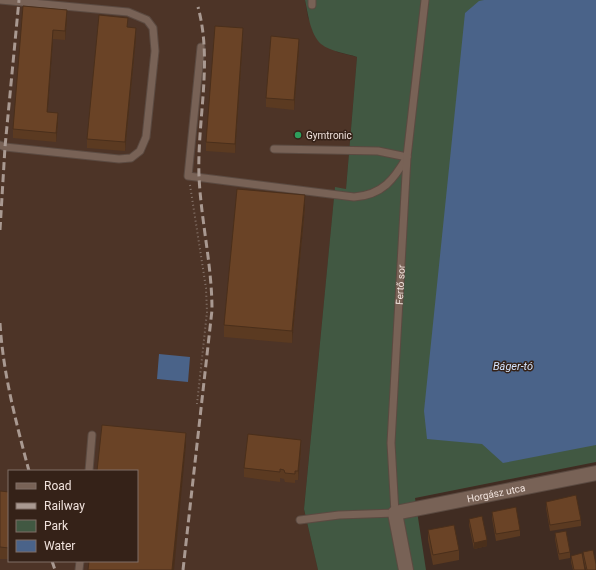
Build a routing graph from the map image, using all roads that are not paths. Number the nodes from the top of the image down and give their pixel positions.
1 (0, 0) edge
2 (425, 0) edge
3 (201, 47) dead end
4 (0, 145) edge
5 (274, 149) dead end
6 (407, 156) junction
7 (92, 434) dead end
8 (89, 470) edge
9 (596, 473) edge
10 (395, 513) junction
11 (300, 520) dead end
12 (406, 570) edge

1 - 4 lane
2 - 6 lane, Fertő sor
3 - 6 lane
5 - 6 lane
6 - 10 lane, Fertő sor
7 - 8 lane
9 - 10 street, Horgász utca
10 - 11 lane
10 - 12 street, Fertő sor

